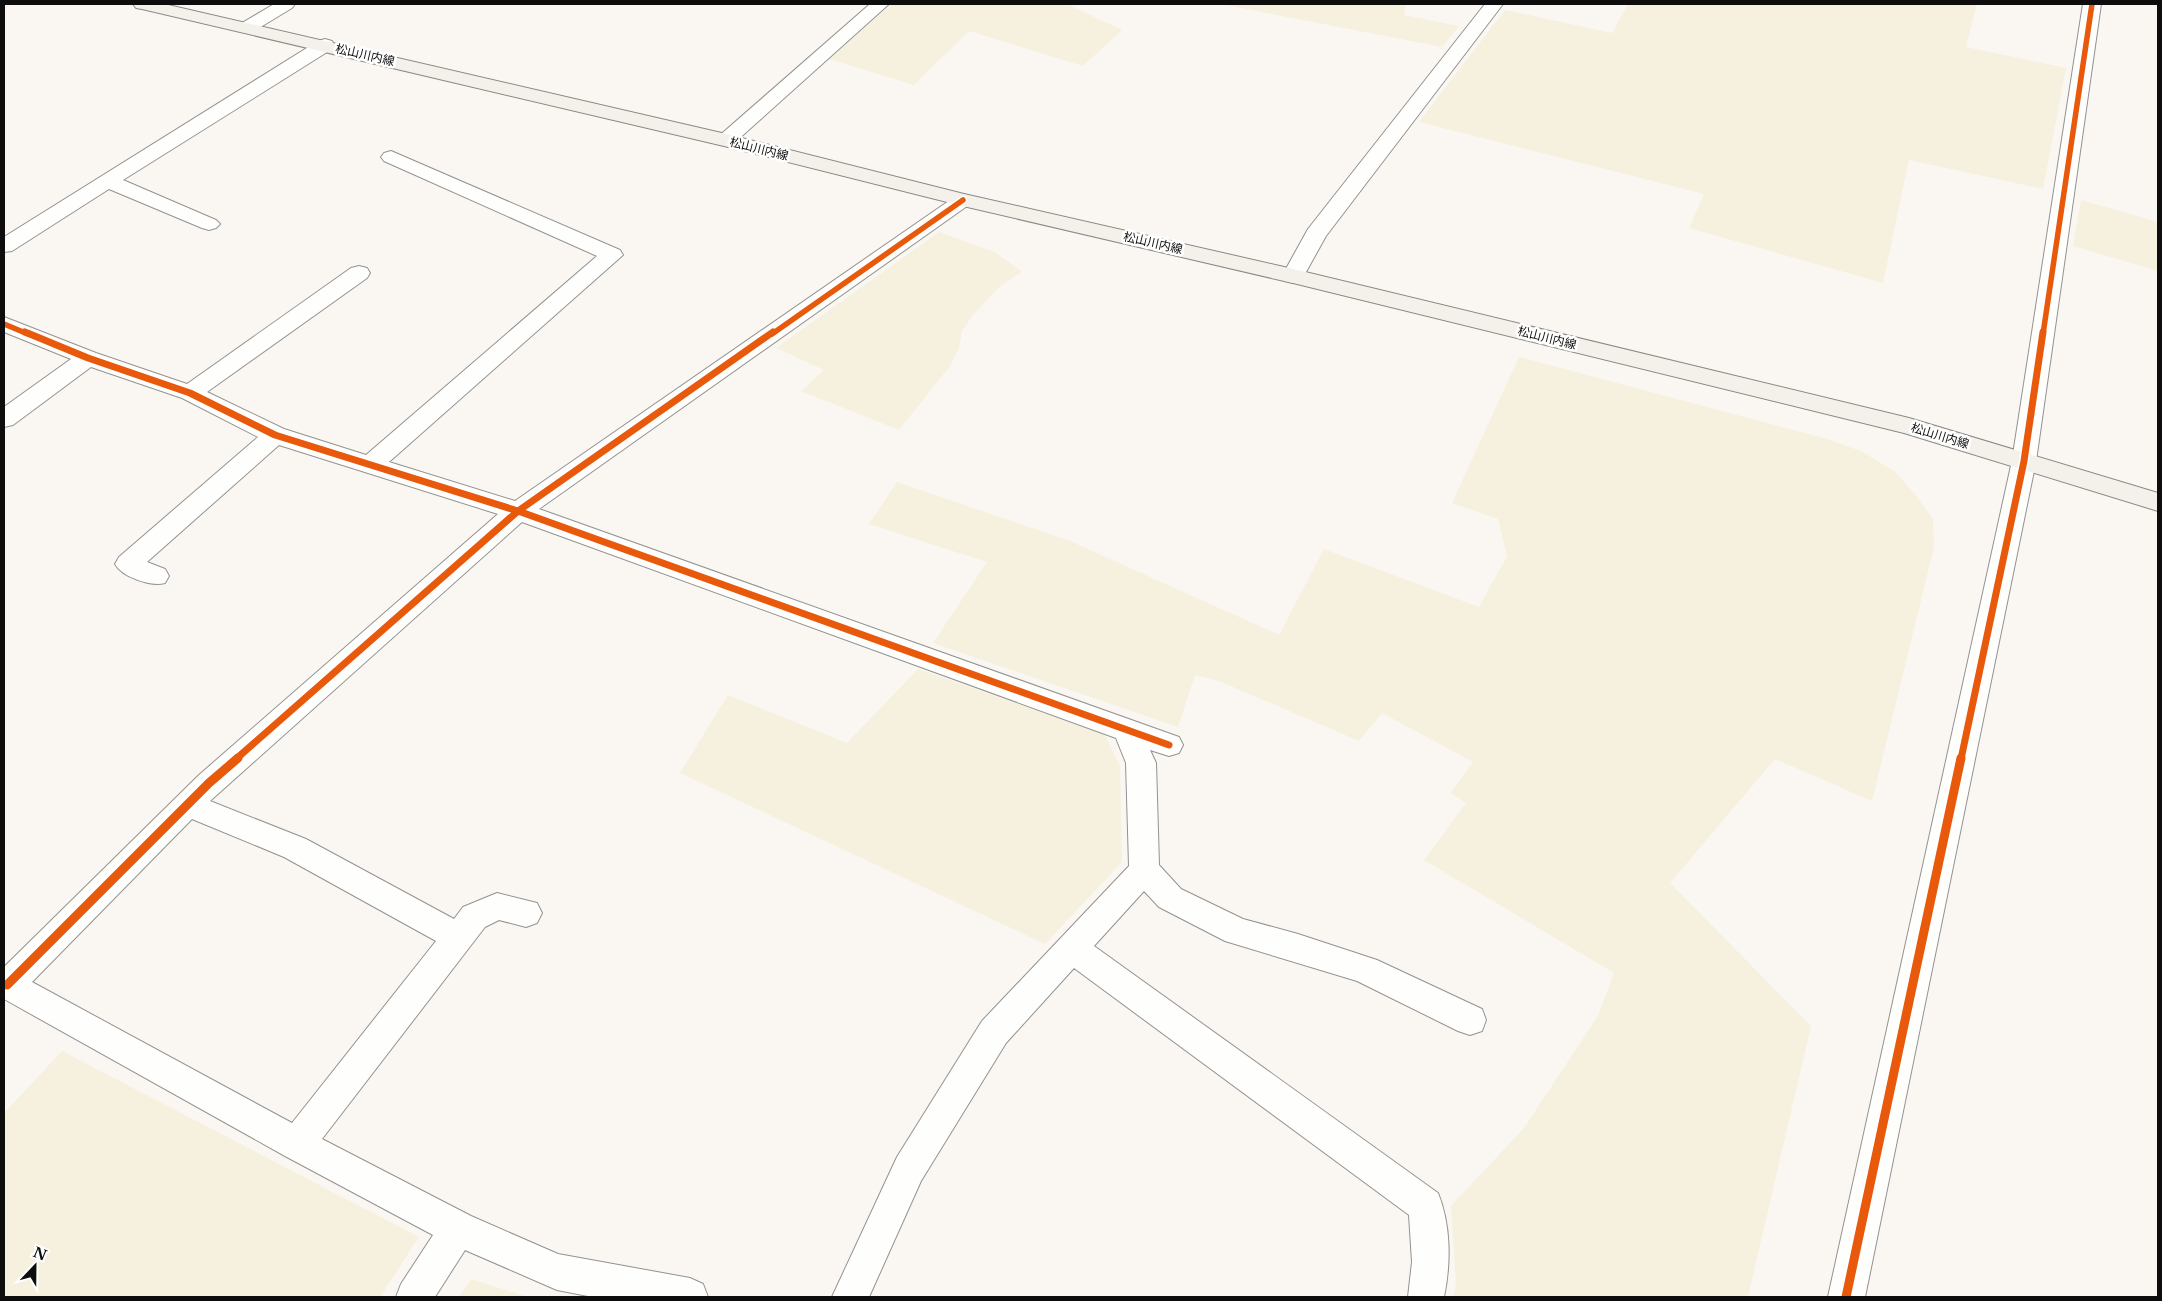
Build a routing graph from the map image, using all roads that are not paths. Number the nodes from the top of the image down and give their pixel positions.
1 (142, 4) edge
2 (286, 4) edge
3 (1494, 4) edge
4 (2092, 4) edge
5 (874, 5) edge
6 (248, 27) junction
7 (325, 45) junction
8 (726, 140) junction
9 (391, 157) dead end
10 (108, 181) junction
11 (962, 200) junction
12 (209, 224) dead end
13 (4, 246) edge
14 (359, 273) dead end
15 (1293, 276) junction
16 (4, 324) edge
17 (88, 358) junction
18 (190, 393) junction
19 (4, 419) edge
20 (275, 435) junction
21 (2024, 461) junction
22 (370, 465) junction
23 (2158, 502) edge
24 (518, 511) junction
25 (156, 576) dead end
26 (1127, 729) junction
27 (1169, 745) dead end
28 (188, 805) junction
29 (1144, 870) junction
30 (526, 913) dead end
31 (457, 937) junction
32 (1072, 948) junction
33 (5, 984) edge
34 (1470, 1020) dead end
35 (297, 1144) junction
36 (458, 1229) junction
37 (414, 1297) edge
38 (690, 1297) edge
39 (850, 1297) edge
40 (1426, 1297) edge
41 (1846, 1297) edge

1 - 6 main road, 松山川内線
2 - 6 street
3 - 15 street
4 - 21 street
5 - 8 street
6 - 7 main road, 松山川内線
7 - 8 main road, 松山川内線
7 - 10 street
8 - 11 main road, 松山川内線
9 - 22 street
10 - 12 street
10 - 13 street
11 - 15 main road, 松山川内線
11 - 24 street
14 - 18 street
15 - 21 main road, 松山川内線
16 - 17 street
17 - 18 street
17 - 19 street
18 - 20 street
20 - 22 street
20 - 25 street
21 - 23 main road, 松山川内線
21 - 41 street
22 - 24 street
24 - 26 street
24 - 28 street
26 - 27 street
26 - 29 street
28 - 31 street
28 - 33 street
29 - 32 street
29 - 34 street
30 - 31 street
31 - 35 street
32 - 39 street
32 - 40 street
33 - 35 street
35 - 36 street
36 - 37 street
36 - 38 street

